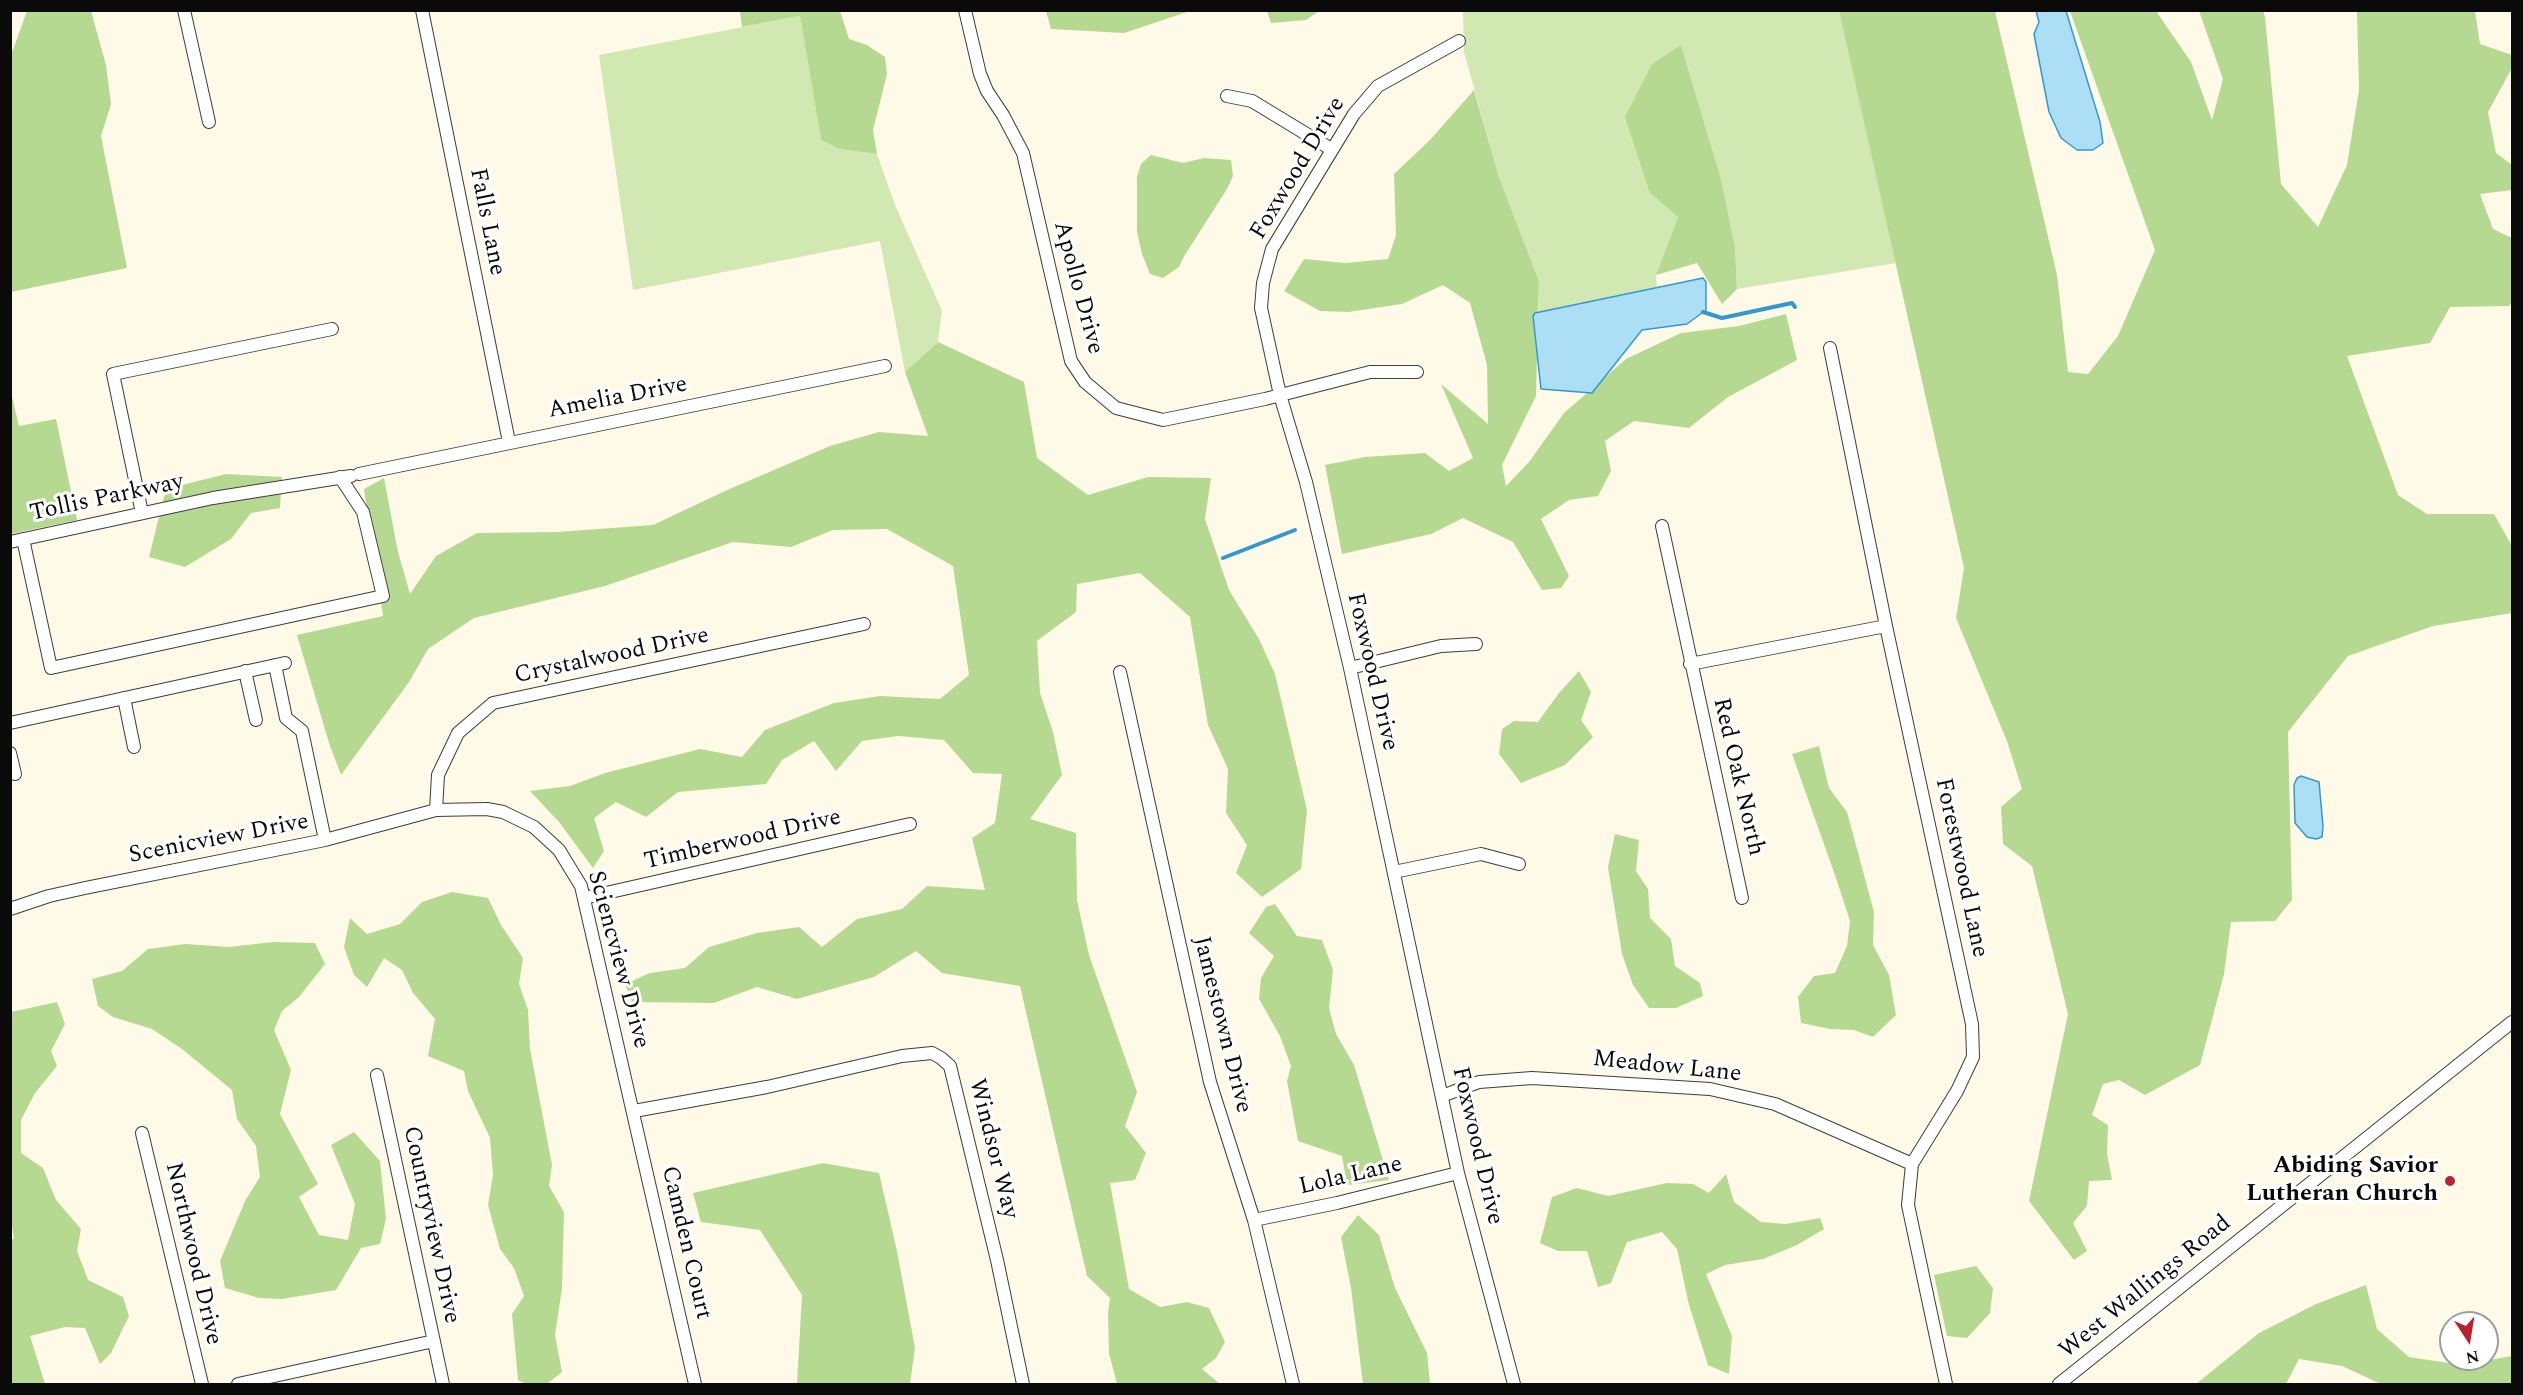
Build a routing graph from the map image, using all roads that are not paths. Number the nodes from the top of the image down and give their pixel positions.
1 (184, 10) edge
2 (422, 10) edge
3 (965, 10) edge
4 (1459, 41) dead end
5 (1227, 96) dead end
6 (209, 122) dead end
7 (1331, 149) junction
8 (332, 329) dead end
9 (1830, 348) dead end
10 (885, 366) dead end
11 (1417, 372) dead end
12 (1280, 395) junction
13 (509, 442) junction
14 (350, 476) junction
15 (213, 498) joint
16 (142, 513) junction
17 (1662, 526) dead end
18 (17, 541) edge
19 (864, 624) dead end
20 (1886, 626) junction
21 (1476, 644) dead end
22 (1690, 664) junction
23 (1350, 668) junction
24 (245, 671) junction
25 (1120, 672) dead end
26 (124, 698) junction
27 (256, 720) dead end
28 (10, 723) edge
29 (134, 747) dead end
30 (10, 753) edge
31 (15, 774) dead end
32 (436, 810) junction
33 (910, 824) dead end
34 (325, 840) junction
35 (1519, 864) dead end
36 (1394, 872) junction
37 (584, 898) junction
38 (1742, 898) dead end
39 (10, 909) edge
40 (2512, 1023) edge
41 (376, 1075) dead end
42 (1442, 1096) junction
43 (634, 1111) junction
44 (142, 1133) dead end
45 (1912, 1164) junction
46 (1458, 1173) junction
47 (1254, 1220) junction
48 (434, 1341) junction
49 (202, 1384) edge
50 (238, 1384) edge
51 (443, 1384) edge
52 (695, 1384) edge
53 (1023, 1384) edge
54 (1293, 1384) edge
55 (1514, 1384) edge
56 (1946, 1384) edge
57 (2059, 1384) edge

1 - 6 street
2 - 13 street, Falls Lane
3 - 12 street, Apollo Drive
4 - 7 street, Foxwood Drive
5 - 7 street
7 - 12 street, Foxwood Drive
8 - 16 street
9 - 20 street, Forestwood Lane
10 - 13 street, Amelia Drive
11 - 12 street, Apollo Drive
12 - 23 street, Foxwood Drive
13 - 14 street, Amelia Drive
14 - 15 street, Amelia Drive
14 - 18 street
15 - 16 street, Tollis Parkway
16 - 18 street, Tollis Parkway
17 - 22 street, Red Oak North
19 - 32 street, Crystalwood Drive
20 - 22 street
20 - 45 street, Forestwood Lane
21 - 23 street
22 - 38 street, Red Oak North
23 - 36 street, Foxwood Drive
24 - 26 street
24 - 27 street
24 - 34 street
25 - 47 street, Jamestown Drive
26 - 28 street
26 - 29 street
30 - 31 street
32 - 34 street, Scenicview Drive
32 - 37 street, Sciencview Drive
33 - 37 street, Timberwood Drive
34 - 39 street, Scenicview Drive
35 - 36 street
36 - 42 street, Foxwood Drive
37 - 43 street, Sciencview Drive
40 - 57 street, West Wallings Road
41 - 48 street, Countryview Drive
42 - 45 street, Meadow Lane
42 - 46 street, Foxwood Drive
43 - 52 street, Camden Court
43 - 53 street, Windsor Way
44 - 49 street, Northwood Drive
45 - 56 street, Forestwood Lane
46 - 47 street, Lola Lane
46 - 55 street, Foxwood Drive
47 - 54 street, Jamestown Drive
48 - 50 street
48 - 51 street, Countryview Drive

